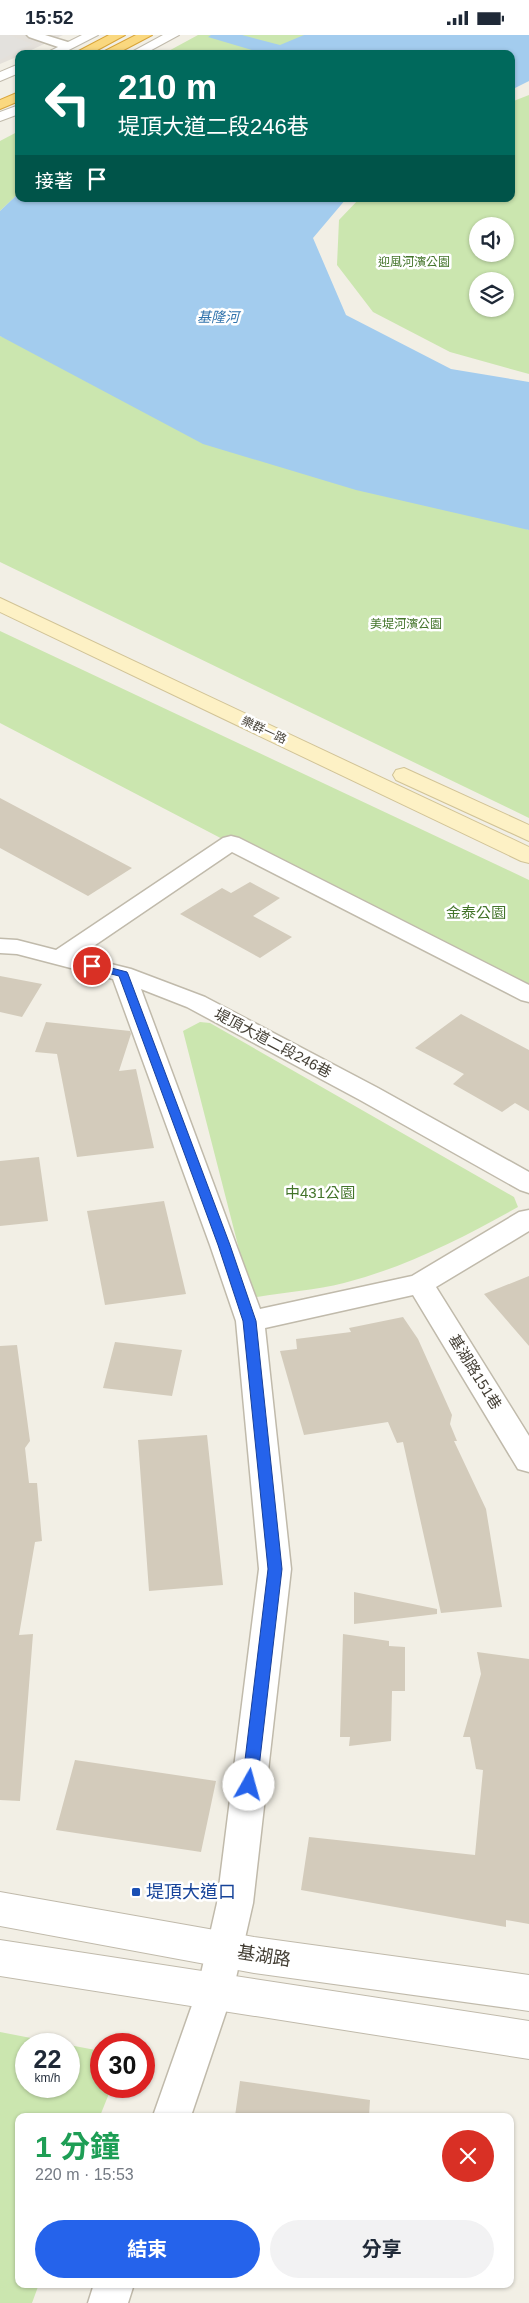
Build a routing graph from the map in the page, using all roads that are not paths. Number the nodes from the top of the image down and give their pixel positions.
1 (33, 35) edge
2 (92, 35) edge
3 (119, 35) edge
4 (146, 35) edge
5 (173, 35) edge
6 (67, 46) junction
7 (58, 50) edge
8 (87, 50) edge
9 (114, 50) edge
10 (142, 50) edge
11 (15, 70) edge
12 (0, 77) edge
13 (15, 84) edge
14 (0, 91) edge
15 (15, 98) edge
16 (0, 105) edge
17 (15, 111) edge
18 (0, 117) edge
19 (0, 584) edge
20 (0, 603) edge
21 (529, 833) edge
22 (529, 855) edge
23 (0, 946) edge
24 (60, 958) junction
25 (123, 974) junction
26 (529, 995) edge
27 (529, 1184) edge
28 (529, 1219) edge
29 (420, 1284) junction
30 (250, 1321) junction
31 (529, 1461) edge
32 (0, 1909) edge
33 (224, 1950) junction
34 (0, 1958) edge
35 (215, 1991) junction
36 (529, 1993) edge
37 (529, 2040) edge
38 (173, 2113) edge
39 (113, 2288) edge
40 (108, 2303) edge

1 - 6 street
2 - 6 street
3 - 8 highway
4 - 9 highway
5 - 10 street
6 - 7 street
11 - 12 street
13 - 14 highway
15 - 16 highway
17 - 18 street
19 - 21 main road, 樂群一路
20 - 22 main road, 樂群一路
23 - 24 street, 堤頂大道二段246巷
24 - 25 street, 堤頂大道二段246巷
24 - 26 street
25 - 27 street, 堤頂大道二段246巷
25 - 30 street
28 - 29 street
29 - 30 street
29 - 31 street, 基湖路151巷
30 - 33 street
32 - 33 street, 基湖路
33 - 35 street
33 - 36 street, 基湖路
34 - 35 street
35 - 37 street
35 - 38 street
39 - 40 street

